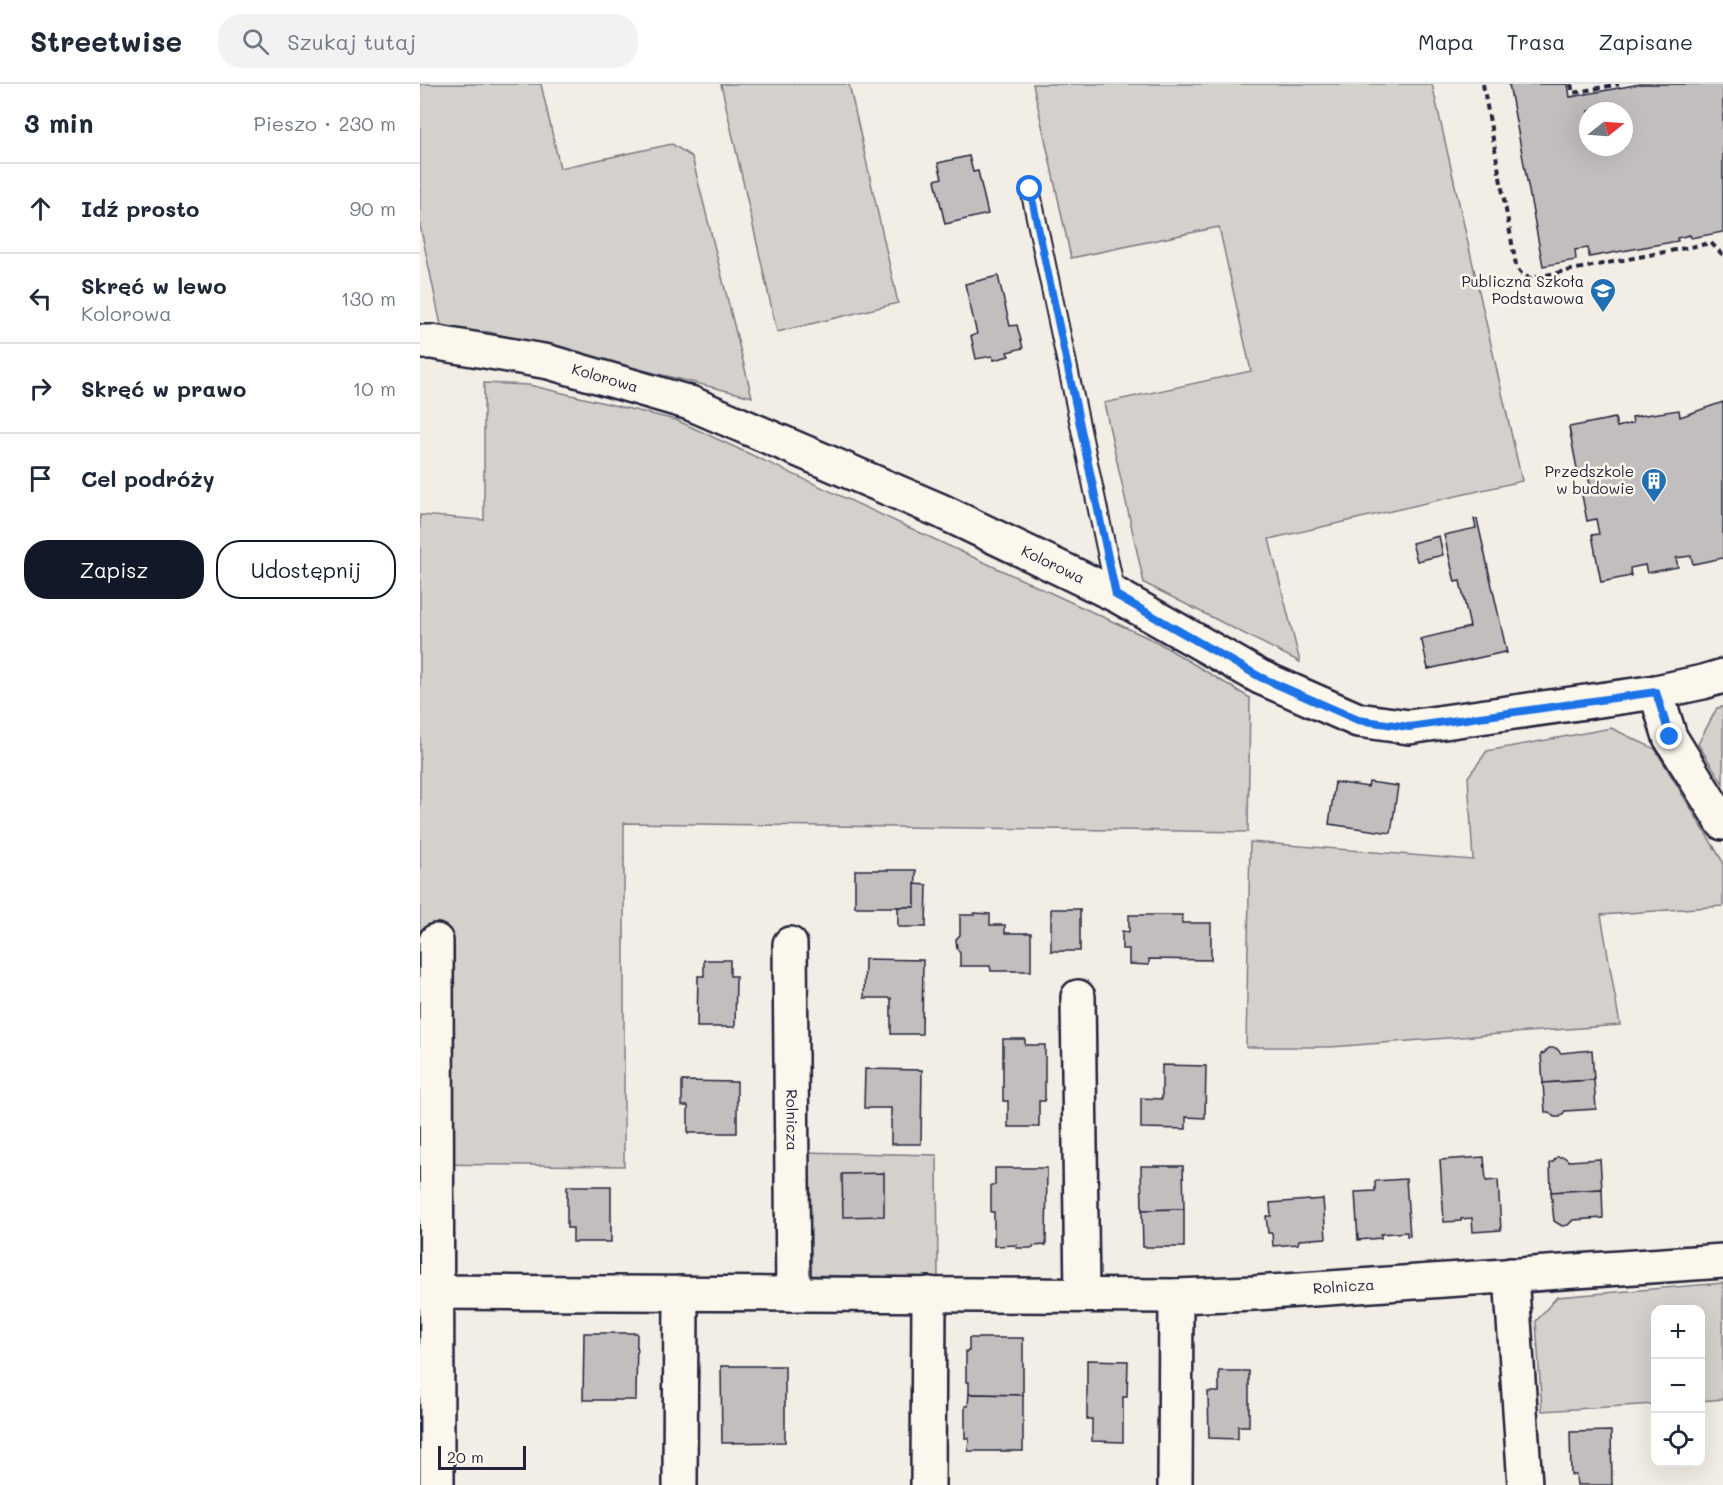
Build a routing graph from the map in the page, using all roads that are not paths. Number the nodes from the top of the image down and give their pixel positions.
1 (1030, 189) dead end
2 (420, 342) edge
3 (1116, 595) junction
4 (1723, 676) edge
5 (1656, 692) junction
6 (1723, 823) edge
7 (436, 941) dead end
8 (790, 944) dead end
9 (1078, 997) dead end
10 (1723, 1261) edge
11 (1511, 1275) junction
12 (428, 1292) edge
13 (681, 1293) junction
14 (793, 1294) junction
15 (929, 1294) junction
16 (1082, 1295) junction
17 (1176, 1296) junction
18 (437, 1485) edge
19 (680, 1485) edge
20 (928, 1485) edge
21 (1175, 1485) edge
22 (1525, 1485) edge

1 - 3 lane
2 - 3 street, Kolorowa
3 - 5 street, Kolorowa
4 - 5 street, Kolorowa
5 - 6 street
7 - 12 street
8 - 14 street, Rolnicza
9 - 16 street
10 - 11 street, Rolnicza
11 - 17 street, Rolnicza
11 - 22 street
12 - 13 street, Rolnicza
12 - 18 street
13 - 14 street, Rolnicza
13 - 19 street
14 - 15 street, Rolnicza
15 - 16 street, Rolnicza
15 - 20 street
16 - 17 street, Rolnicza
17 - 21 street

